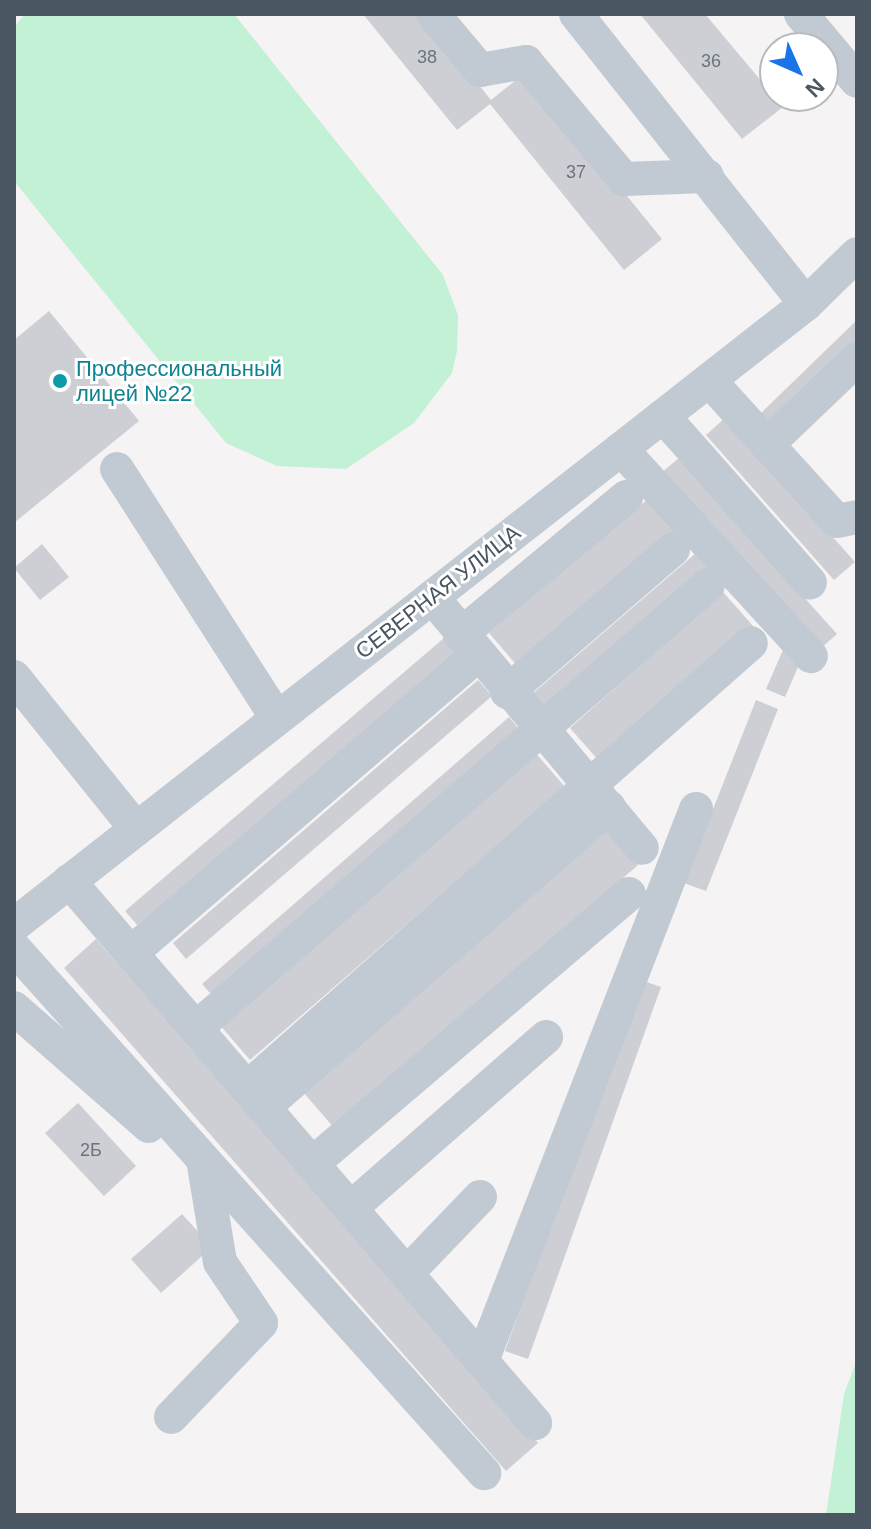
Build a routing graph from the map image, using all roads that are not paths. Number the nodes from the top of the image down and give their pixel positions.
1 (433, 14) edge
2 (576, 14) edge
3 (801, 14) edge
4 (857, 81) edge
5 (707, 176) junction
6 (857, 254) edge
7 (806, 304) junction
8 (857, 359) edge
9 (709, 380) junction
10 (663, 416) junction
11 (767, 445) junction
12 (621, 449) junction
13 (117, 469) dead end
14 (626, 497) dead end
15 (857, 517) edge
16 (673, 549) dead end
17 (810, 583) dead end
18 (708, 585) dead end
19 (432, 597) junction
20 (751, 643) dead end
21 (469, 645) junction
22 (811, 656) dead end
23 (14, 677) edge
24 (507, 692) junction
25 (277, 718) junction
26 (539, 727) junction
27 (600, 798) junction
28 (696, 809) dead end
29 (136, 829) junction
30 (642, 848) dead end
31 (69, 881) junction
32 (629, 894) dead end
33 (14, 925) edge
34 (14, 948) edge
35 (131, 953) junction
36 (14, 1008) edge
37 (196, 1028) junction
38 (546, 1037) dead end
39 (256, 1098) junction
40 (192, 1157) junction
41 (313, 1163) junction
42 (480, 1197) dead end
43 (352, 1207) junction
44 (408, 1272) junction
45 (483, 1358) junction
46 (171, 1417) dead end
47 (535, 1423) dead end
48 (484, 1473) dead end

1 - 5 street
2 - 5 street
3 - 4 street
5 - 7 street
6 - 7 street, СЕВЕРНАЯ УЛИЦА
7 - 9 street, СЕВЕРНАЯ УЛИЦА
8 - 11 street
9 - 10 street, СЕВЕРНАЯ УЛИЦА
9 - 11 street
10 - 12 street, СЕВЕРНАЯ УЛИЦА
10 - 17 street
11 - 15 street
12 - 19 street, СЕВЕРНАЯ УЛИЦА
12 - 22 street
13 - 25 street
14 - 21 street
16 - 24 street
18 - 26 street
19 - 21 street
19 - 25 street, СЕВЕРНАЯ УЛИЦА
20 - 27 street
21 - 24 street
21 - 35 street
23 - 29 street
24 - 26 street
25 - 29 street, СЕВЕРНАЯ УЛИЦА
26 - 27 street
26 - 37 street
27 - 30 street
27 - 39 street
28 - 45 street
29 - 31 street, СЕВЕРНАЯ УЛИЦА
31 - 33 street, СЕВЕРНАЯ УЛИЦА
31 - 35 street
32 - 41 street
34 - 40 street
35 - 37 street
36 - 40 street
37 - 39 street
38 - 43 street
39 - 41 street
40 - 46 street
40 - 48 street
41 - 43 street
42 - 44 street
43 - 44 street
44 - 45 street
45 - 47 street

